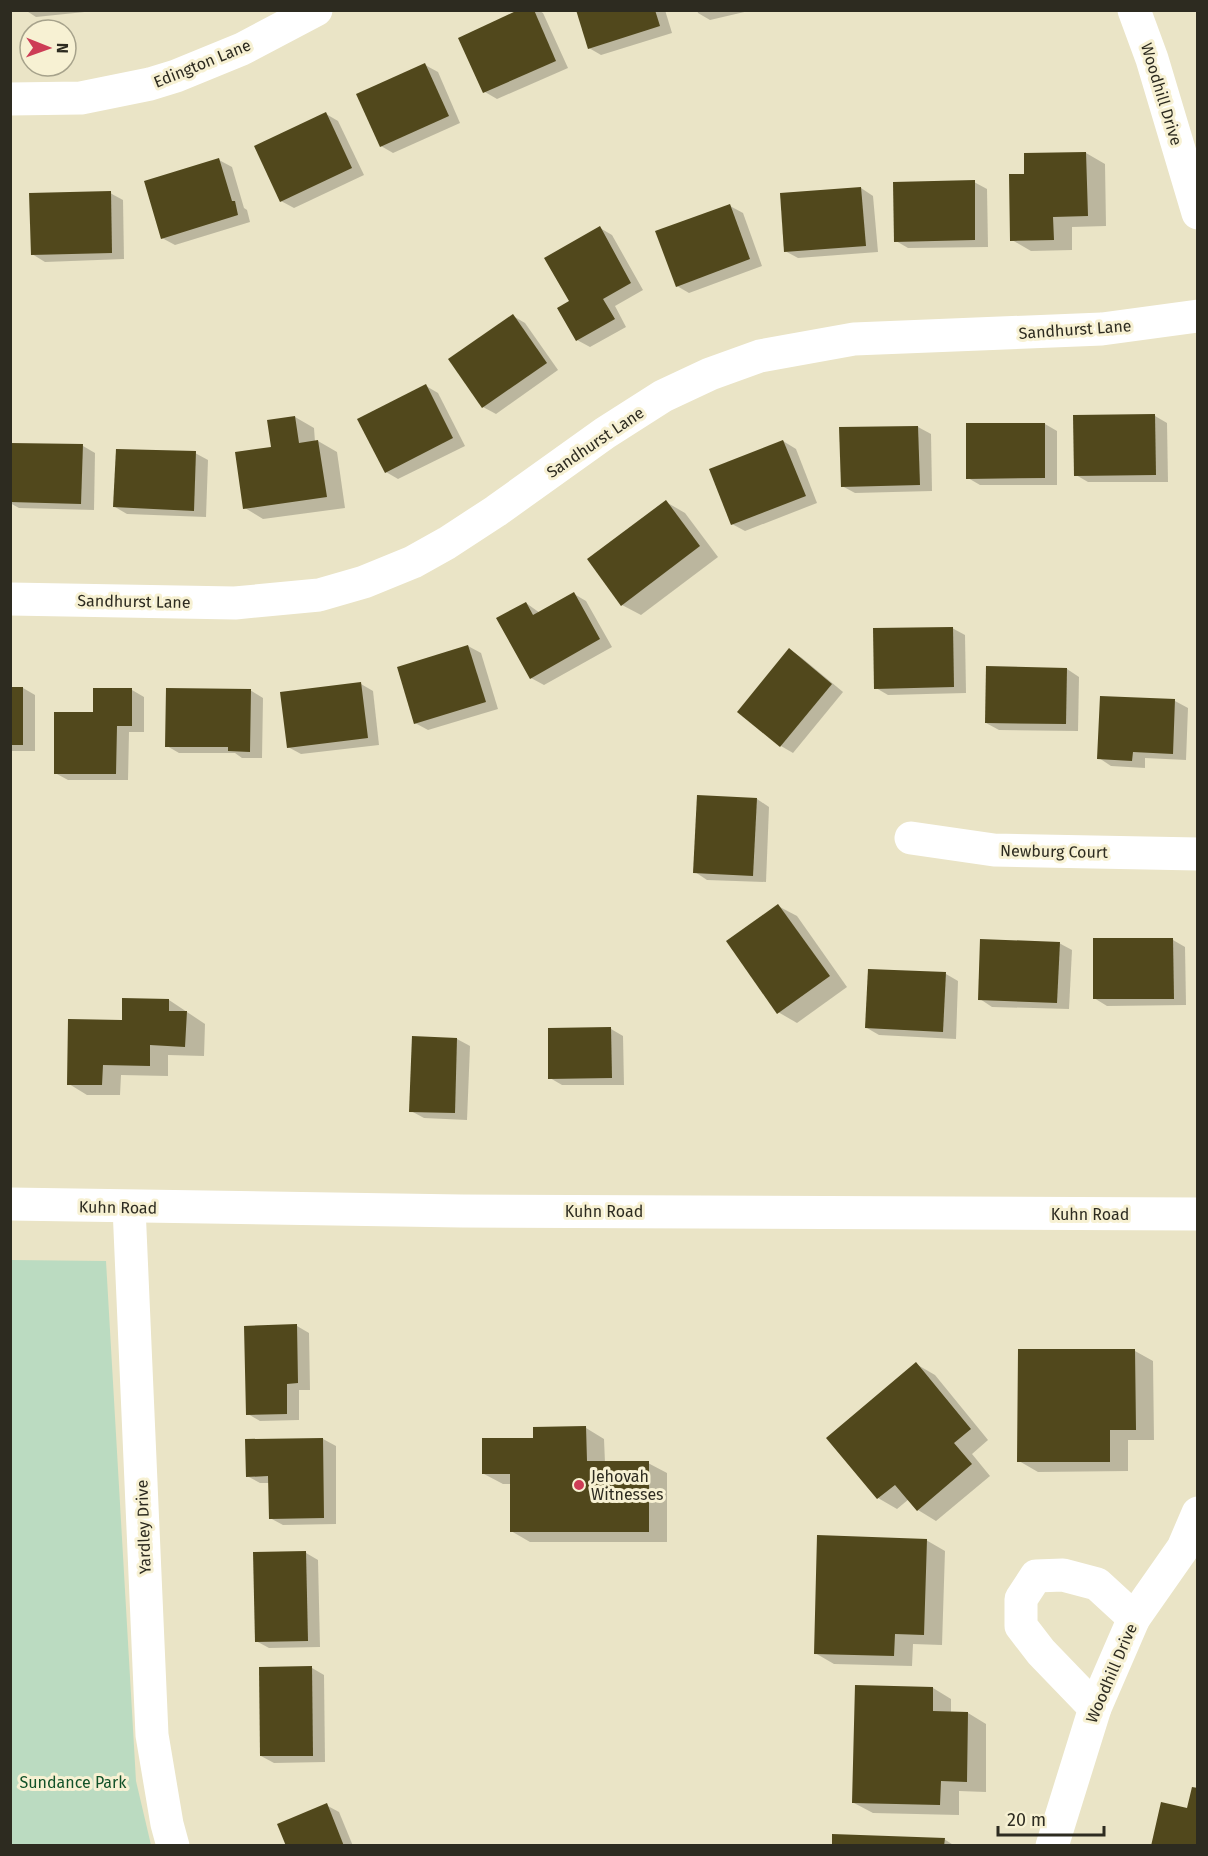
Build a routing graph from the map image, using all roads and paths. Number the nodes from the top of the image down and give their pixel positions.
1 (316, 10) edge
2 (1134, 10) edge
3 (10, 99) edge
4 (1197, 213) edge
5 (1197, 316) edge
6 (10, 599) edge
7 (911, 838) dead end
8 (1197, 854) edge
9 (10, 1204) edge
10 (129, 1207) junction
11 (1197, 1214) edge
12 (1197, 1513) edge
13 (1134, 1618) junction
14 (1095, 1707) junction
15 (173, 1845) edge
16 (1052, 1845) edge

1 - 3 street, Edington Lane
2 - 4 street, Woodhill Drive
5 - 6 street, Sandhurst Lane
7 - 8 street, Newburg Court
9 - 10 street, Kuhn Road
10 - 11 street, Kuhn Road
10 - 15 street, Yardley Drive
12 - 13 street, Woodhill Drive
13 - 14 street, Woodhill Drive
13 - 14 street
14 - 16 street, Woodhill Drive

